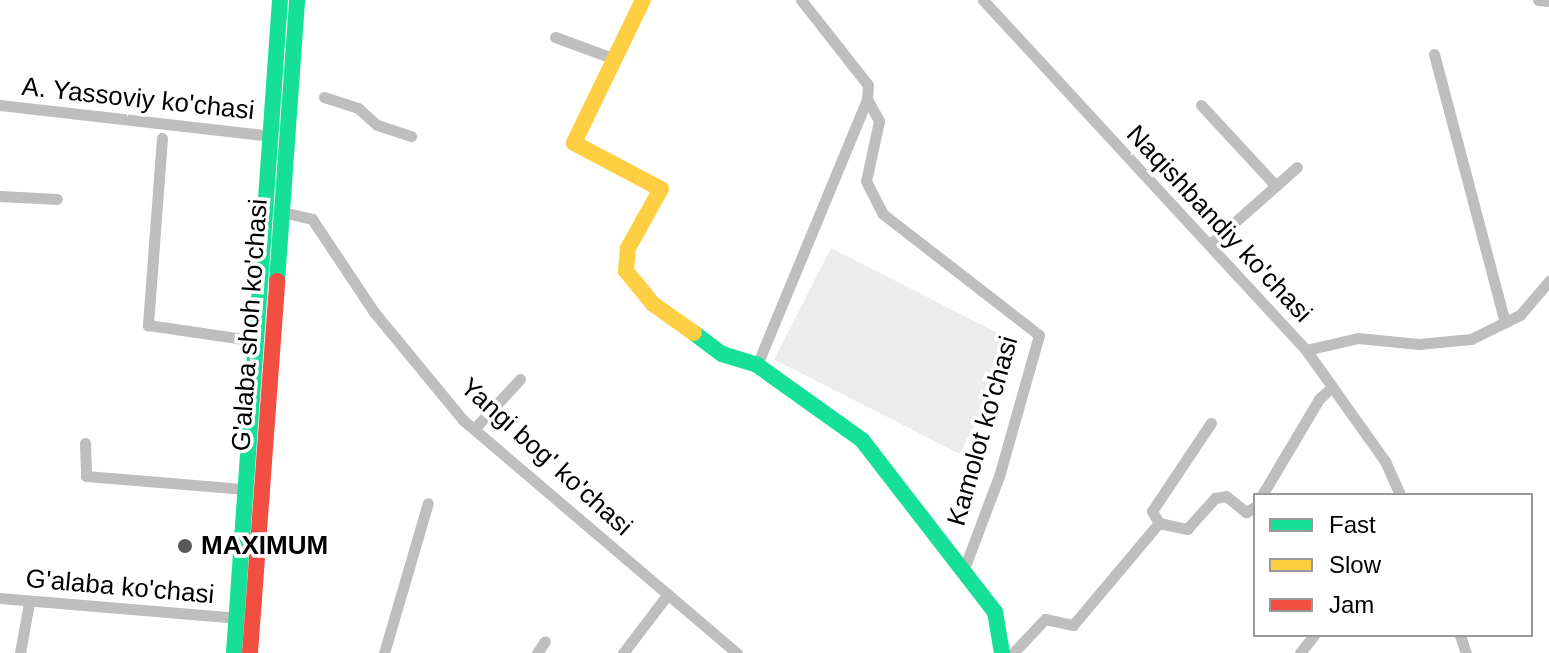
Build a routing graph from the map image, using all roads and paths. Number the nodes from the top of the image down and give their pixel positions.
1 (280, 0) edge
2 (297, 0) edge
3 (643, 0) edge
4 (801, 0) edge
5 (983, 0) edge
6 (1538, 0) edge
7 (1549, 1) edge
8 (555, 37) dead end
9 (1434, 54) dead end
10 (615, 59) junction
11 (324, 97) dead end
12 (867, 99) junction
13 (0, 105) edge
14 (1201, 105) dead end
15 (270, 136) junction
16 (411, 136) dead end
17 (162, 138) dead end
18 (1297, 167) dead end
19 (1276, 186) junction
20 (0, 196) edge
21 (57, 199) dead end
22 (282, 212) junction
23 (1210, 244) junction
24 (1549, 281) edge
25 (1505, 323) junction
26 (256, 341) junction
27 (1306, 350) junction
28 (757, 365) junction
29 (520, 379) dead end
30 (1332, 387) junction
31 (1211, 423) dead end
32 (474, 429) junction
33 (85, 443) dead end
34 (245, 489) junction
35 (1263, 493) edge
36 (1399, 493) edge
37 (428, 503) dead end
38 (1253, 508) edge
39 (1159, 523) junction
40 (964, 569) junction
41 (668, 594) junction
42 (0, 598) edge
43 (29, 603) junction
44 (236, 618) junction
45 (1312, 637) edge
46 (545, 641) dead end
47 (20, 653) edge
48 (234, 653) edge
49 (250, 653) edge
50 (384, 653) edge
51 (537, 653) edge
52 (623, 653) edge
53 (737, 653) edge
54 (1002, 653) edge
55 (1013, 653) edge
56 (1300, 653) edge

1 - 15 main road, G'alaba shoh ko'chasi
2 - 22 main road, G'alaba shoh ko'chasi
3 - 10 main road
4 - 12 street
5 - 23 street, Naqishbandiy ko'chasi
6 - 7 street
8 - 10 street
9 - 25 street
10 - 28 main road, Kamolot ko'chasi
11 - 16 street
12 - 28 street
12 - 40 street, Kamolot ko'chasi
13 - 15 street, A. Yassoviy ko'chasi
14 - 19 street
15 - 26 main road, G'alaba shoh ko'chasi
17 - 26 street
18 - 19 street
19 - 23 street
20 - 21 street
22 - 32 street, Yangi bog' ko'chasi
22 - 49 main road, G'alaba shoh ko'chasi
23 - 27 street, Naqishbandiy ko'chasi
24 - 25 street
25 - 27 street
26 - 34 main road, G'alaba shoh ko'chasi
27 - 30 street, Naqishbandiy ko'chasi
28 - 40 main road, Kamolot ko'chasi
29 - 32 street
30 - 35 street
30 - 36 street, Naqishbandiy ko'chasi
31 - 39 street
32 - 41 street, Yangi bog' ko'chasi
33 - 34 street
34 - 44 main road, G'alaba shoh ko'chasi
37 - 50 street
38 - 39 street
39 - 55 street
40 - 54 main road, Kamolot ko'chasi
41 - 52 street
41 - 53 street, Yangi bog' ko'chasi
42 - 43 street, G'alaba ko'chasi
43 - 44 street, G'alaba ko'chasi
43 - 47 street
44 - 48 main road, G'alaba shoh ko'chasi
45 - 56 street
46 - 51 street

